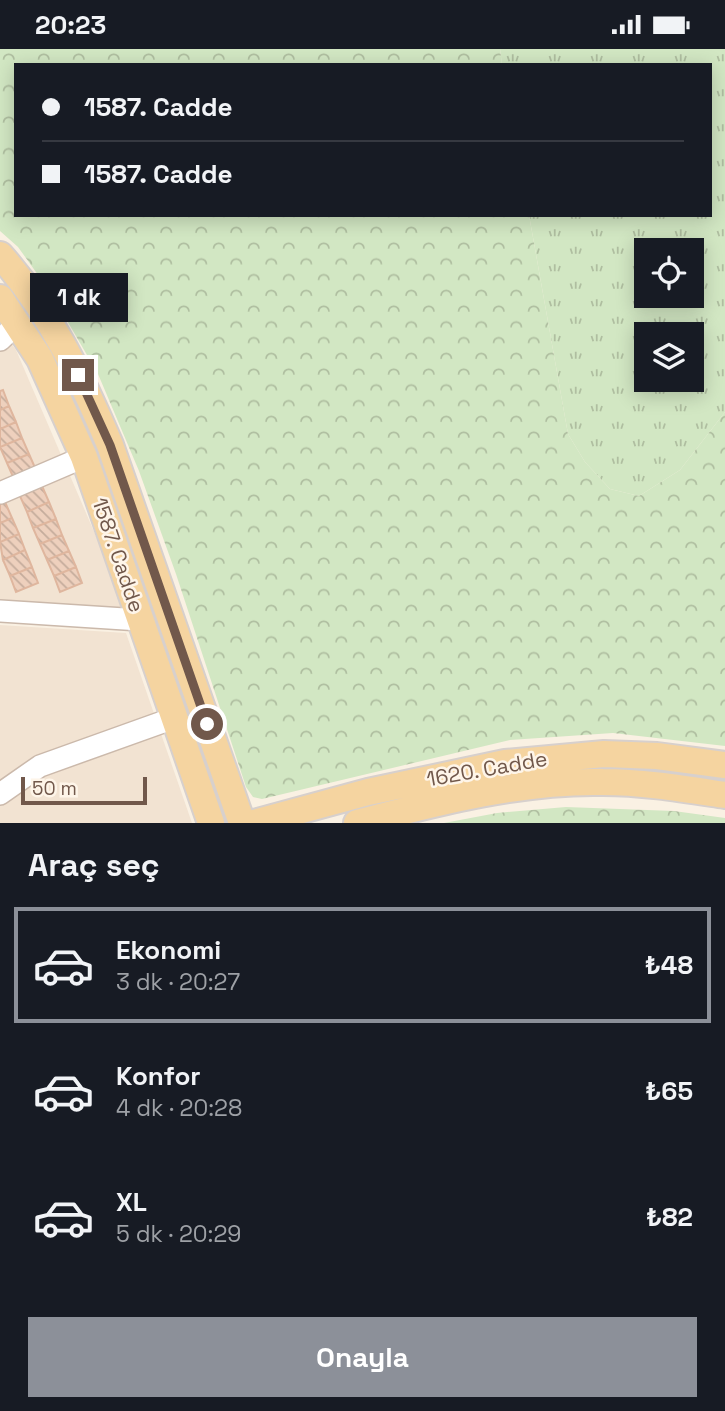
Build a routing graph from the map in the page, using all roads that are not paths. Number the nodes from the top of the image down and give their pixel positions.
1 (0, 255) edge
2 (0, 298) edge
3 (9, 332) edge
4 (84, 457) junction
5 (0, 493) edge
6 (0, 611) edge
7 (140, 620) junction
8 (174, 718) junction
9 (725, 765) edge
10 (0, 794) edge
11 (725, 795) edge
12 (211, 823) edge
13 (242, 823) edge
14 (254, 823) edge
15 (357, 823) edge

1 - 13 main road, 1587. Cadde
2 - 3 main road, 1587. Cadde
3 - 4 main road, 1587. Cadde
4 - 5 street
4 - 7 main road, 1587. Cadde
6 - 7 street
7 - 8 main road, 1587. Cadde
8 - 10 street
8 - 12 main road, 1587. Cadde
9 - 14 main road, 1620. Cadde
11 - 15 main road, 1620. Cadde

